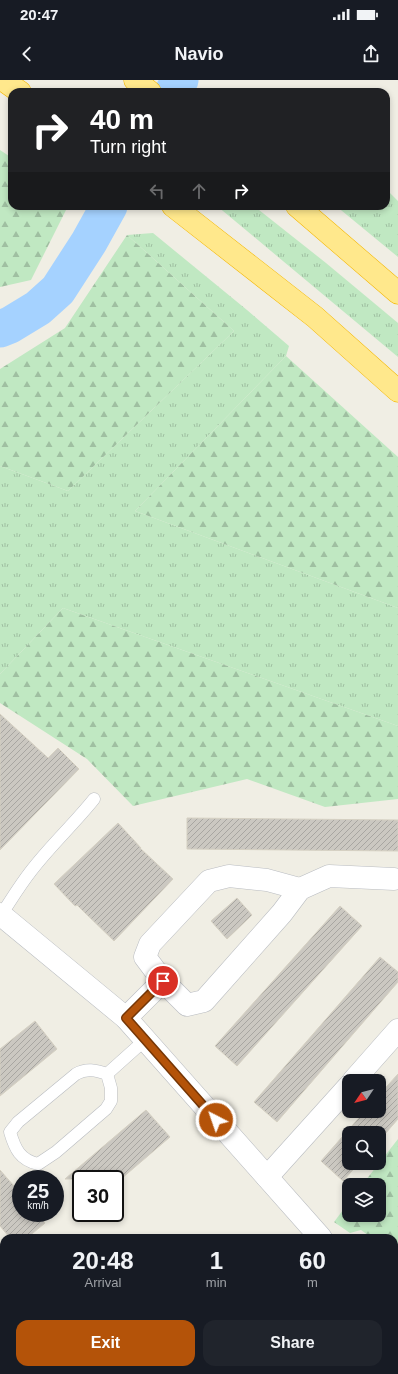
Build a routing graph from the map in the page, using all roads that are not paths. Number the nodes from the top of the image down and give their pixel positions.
1 (3, 80) edge
2 (134, 80) edge
3 (14, 88) edge
4 (145, 88) edge
5 (177, 210) edge
6 (302, 210) edge
7 (398, 293) edge
8 (398, 391) edge
9 (94, 799) dead end
10 (394, 879) dead end
11 (300, 889) junction
12 (1, 914) edge
13 (163, 981) junction
14 (126, 1018) junction
15 (398, 1030) edge
16 (145, 1040) junction
17 (107, 1074) junction
18 (359, 1074) edge
19 (342, 1094) edge
20 (267, 1177) junction
21 (317, 1234) edge

1 - 3 highway
2 - 4 highway
5 - 8 highway
6 - 7 highway
9 - 12 lane
10 - 11 street
11 - 13 street
11 - 13 street
12 - 14 street
13 - 14 street
14 - 16 street
15 - 18 street
16 - 17 lane
16 - 20 street
17 - 17 lane
19 - 20 street
20 - 21 street

